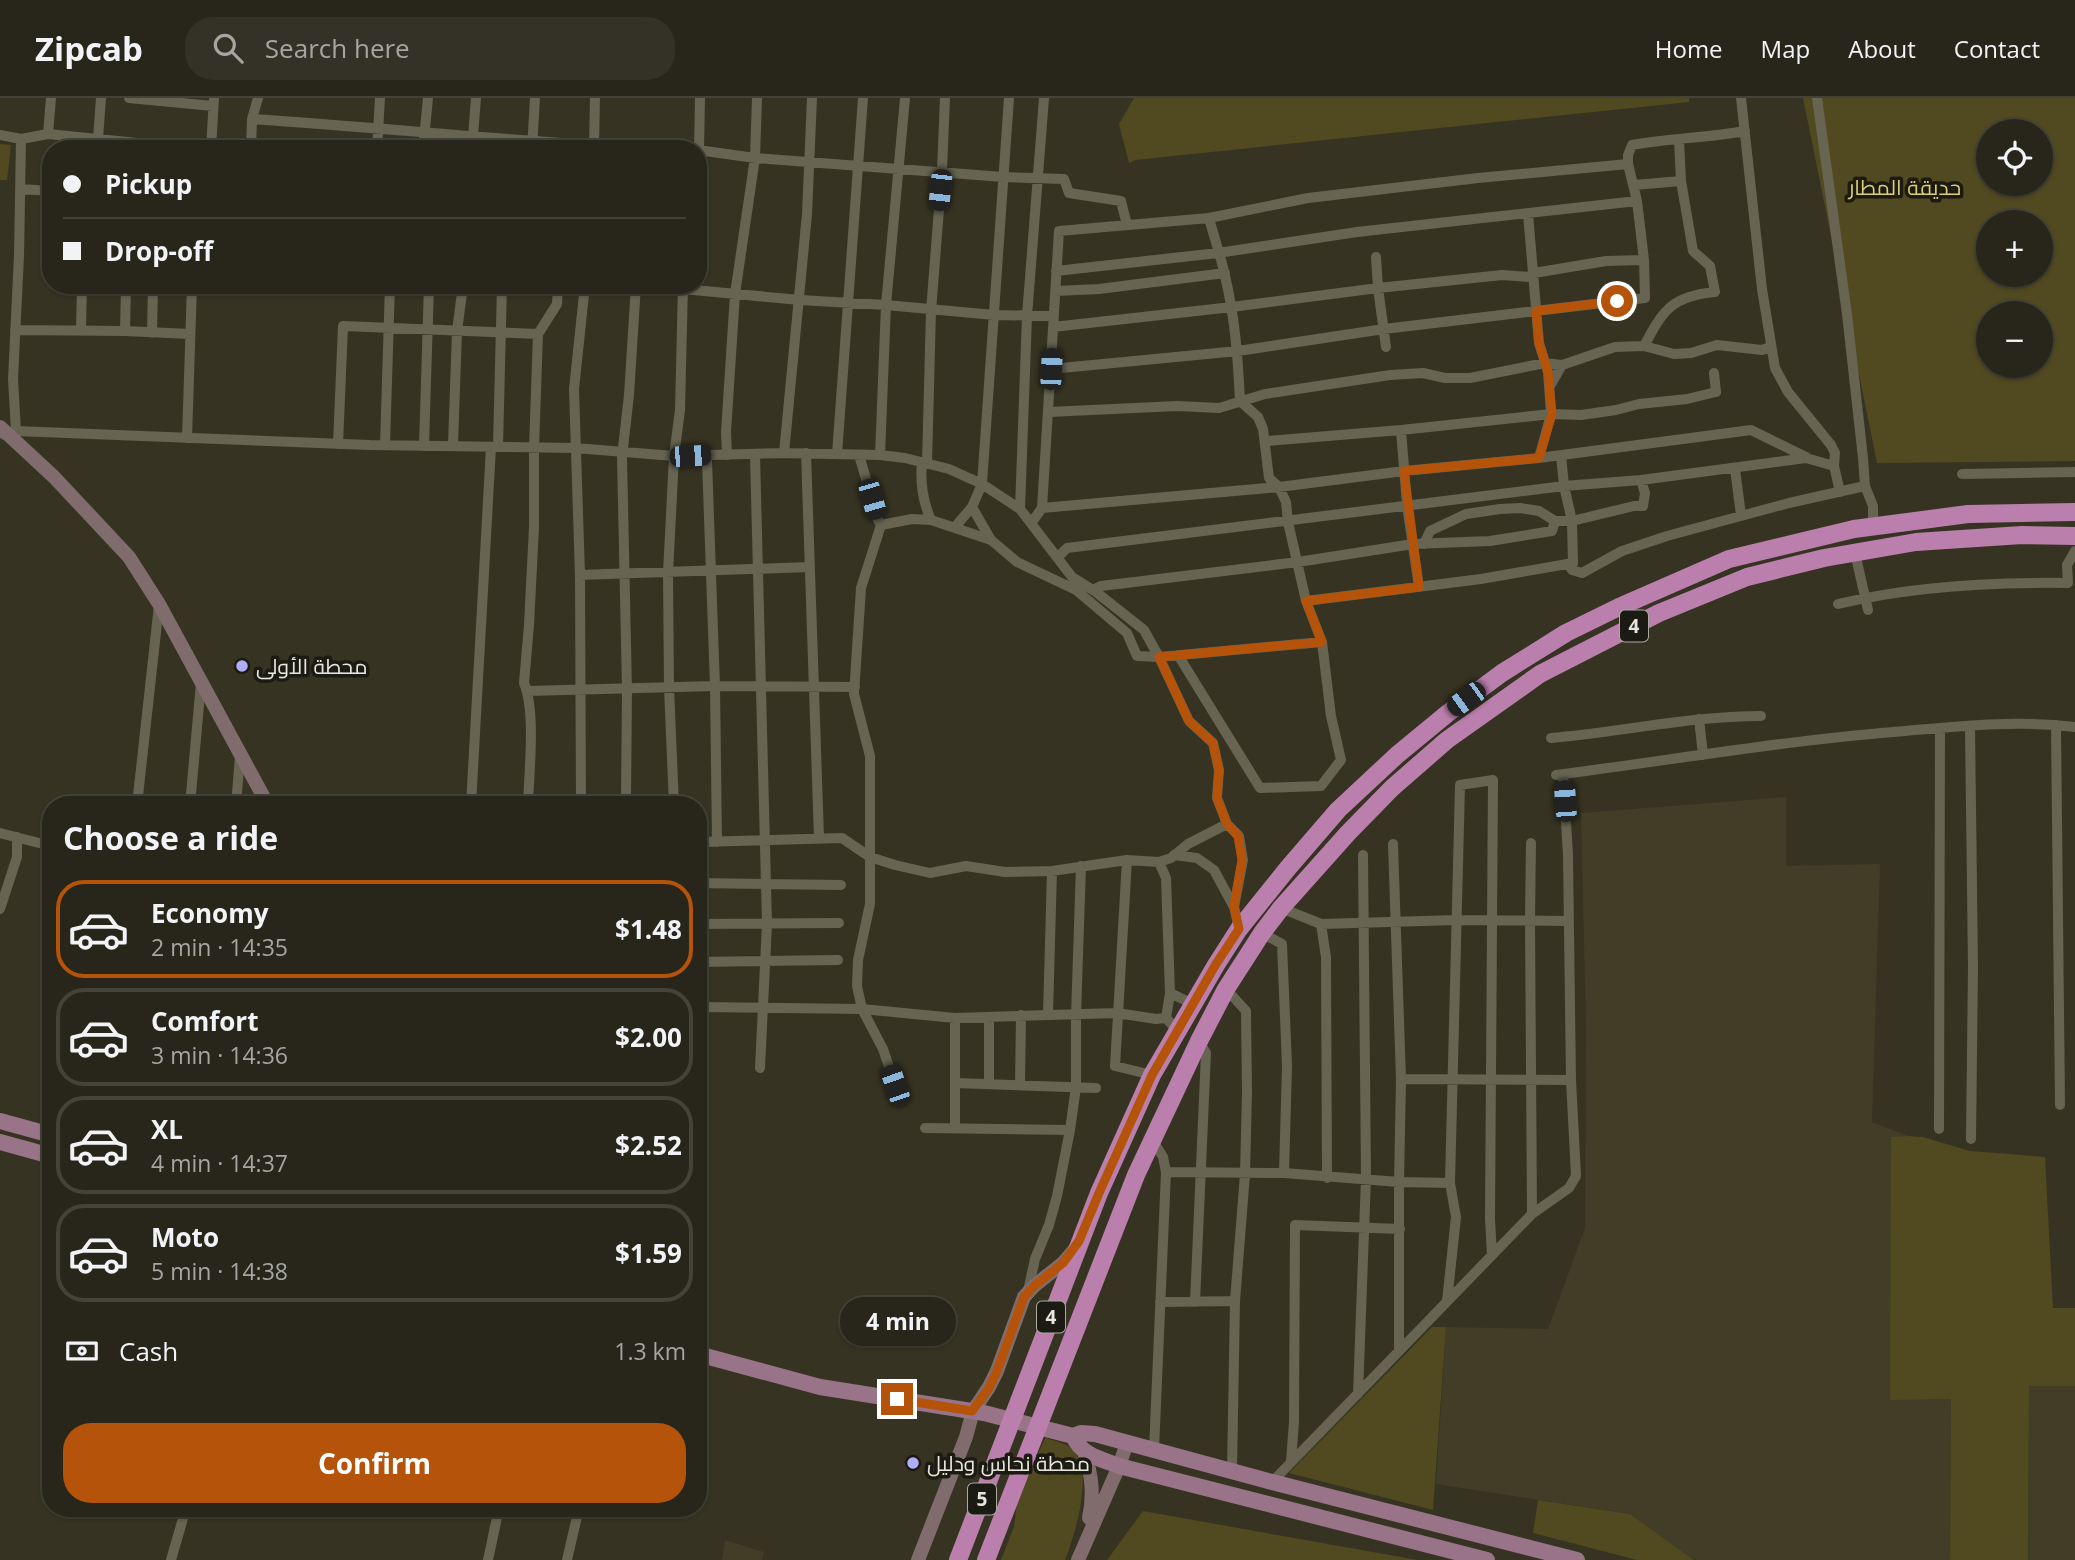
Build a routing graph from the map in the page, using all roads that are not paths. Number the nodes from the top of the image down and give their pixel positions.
1 (51, 98) edge
2 (101, 98) edge
3 (129, 98) edge
4 (257, 98) edge
5 (380, 98) edge
6 (428, 98) edge
7 (476, 98) edge
8 (535, 98) edge
9 (595, 98) edge
10 (700, 98) edge
11 (757, 98) edge
12 (812, 98) edge
13 (863, 98) edge
14 (905, 98) edge
15 (945, 98) edge
16 (1009, 98) edge
17 (1044, 98) edge
18 (1751, 98) edge
19 (1816, 98) edge
20 (214, 102) edge
21 (1742, 102) edge
22 (253, 119) junction
23 (378, 127) junction
24 (425, 131) junction
25 (1745, 131) junction
26 (48, 134) junction
27 (0, 135) edge
28 (473, 137) junction
29 (21, 139) junction
30 (98, 139) junction
31 (1679, 139) junction
32 (103, 140) edge
33 (212, 140) edge
34 (252, 140) edge
35 (377, 140) edge
36 (424, 140) edge
37 (473, 140) edge
38 (498, 140) edge
39 (532, 140) edge
40 (594, 140) edge
41 (698, 140) edge
42 (707, 151) edge
43 (755, 158) junction
44 (809, 161) junction
45 (1628, 164) junction
46 (858, 165) junction
47 (900, 167) junction
48 (942, 171) junction
49 (1003, 177) junction
50 (1039, 178) junction
51 (1681, 181) junction
52 (1634, 185) junction
53 (20, 189) junction
54 (42, 190) edge
55 (1637, 201) junction
56 (1528, 214) junction
57 (1209, 218) junction
58 (1127, 225) junction
59 (1217, 253) junction
60 (1377, 257) dead end
61 (1644, 260) junction
62 (1056, 271) junction
63 (1224, 273) junction
64 (1534, 273) junction
65 (1378, 288) junction
66 (707, 290) edge
67 (1056, 291) junction
68 (82, 294) edge
69 (126, 294) edge
70 (153, 294) edge
71 (192, 294) edge
72 (390, 294) edge
73 (428, 294) edge
74 (462, 294) edge
75 (502, 294) edge
76 (557, 294) edge
77 (584, 294) edge
78 (635, 294) edge
79 (683, 294) edge
80 (735, 294) junction
81 (800, 300) junction
82 (848, 302) junction
83 (886, 305) junction
84 (1231, 307) junction
85 (932, 311) junction
86 (1536, 311) junction
87 (994, 316) junction
88 (1027, 316) junction
89 (1054, 316) junction
90 (1053, 327) junction
91 (388, 329) junction
92 (1384, 329) junction
93 (15, 330) junction
94 (81, 330) junction
95 (426, 330) junction
96 (125, 331) junction
97 (457, 331) junction
98 (500, 331) junction
99 (152, 333) junction
100 (190, 334) junction
101 (538, 334) junction
102 (1644, 346) junction
103 (1386, 347) dead end
104 (1770, 347) junction
105 (1238, 351) junction
106 (1545, 363) junction
107 (1562, 365) junction
108 (1051, 369) junction
109 (1714, 373) dead end
110 (1549, 386) junction
111 (1240, 401) junction
112 (1049, 412) junction
113 (1552, 414) junction
114 (1401, 430) junction
115 (6, 432) edge
116 (187, 438) junction
117 (1266, 441) junction
118 (338, 444) junction
119 (385, 445) junction
120 (453, 445) junction
121 (424, 446) junction
122 (494, 447) junction
123 (534, 448) junction
124 (575, 448) junction
125 (622, 451) junction
126 (784, 453) junction
127 (806, 453) junction
128 (837, 454) junction
129 (859, 454) junction
130 (705, 455) junction
131 (727, 455) junction
132 (755, 455) junction
133 (880, 455) junction
134 (1561, 455) junction
135 (674, 456) junction
136 (1539, 458) junction
137 (1806, 458) junction
138 (924, 463) junction
139 (1834, 466) junction
140 (1735, 469) junction
141 (1404, 471) junction
142 (2075, 471) edge
143 (1962, 474) dead end
144 (1641, 480) junction
145 (982, 484) junction
146 (1865, 485) junction
147 (1564, 486) junction
148 (1279, 488) junction
149 (1840, 492) junction
150 (1407, 505) junction
151 (972, 507) junction
152 (1042, 508) junction
153 (1020, 509) junction
154 (2075, 512) edge
155 (1741, 516) junction
156 (932, 520) junction
157 (1555, 521) junction
158 (1572, 521) junction
159 (1032, 522) junction
160 (1288, 522) junction
161 (881, 525) junction
162 (1874, 526) junction
163 (955, 527) junction
164 (2075, 536) edge
165 (991, 540) junction
166 (1418, 544) junction
167 (2075, 551) edge
168 (1855, 553) junction
169 (1058, 557) junction
170 (1298, 562) junction
171 (1569, 564) junction
172 (808, 567) junction
173 (759, 569) junction
174 (709, 570) junction
175 (668, 573) junction
176 (625, 574) junction
177 (580, 575) junction
178 (2072, 583) edge
179 (1419, 587) junction
180 (1093, 590) junction
181 (1865, 597) junction
182 (1306, 601) junction
183 (159, 604) junction
184 (1838, 604) dead end
185 (1868, 610) dead end
186 (1322, 642) junction
187 (1178, 655) junction
188 (1159, 657) junction
189 (201, 681) junction
190 (715, 687) junction
191 (761, 687) junction
192 (814, 687) junction
193 (855, 687) junction
194 (669, 688) junction
195 (627, 690) junction
196 (527, 691) junction
197 (582, 691) junction
198 (1761, 716) dead end
199 (1699, 719) junction
200 (2056, 725) junction
201 (1970, 726) junction
202 (2075, 727) edge
203 (1940, 728) junction
204 (1551, 738) dead end
205 (1703, 755) junction
206 (240, 756) junction
207 (138, 796) edge
208 (191, 796) edge
209 (237, 796) edge
210 (263, 796) edge
211 (472, 796) edge
212 (528, 796) edge
213 (581, 796) edge
214 (625, 796) edge
215 (674, 796) edge
216 (1227, 824) junction
217 (0, 833) edge
218 (17, 837) junction
219 (819, 838) junction
220 (765, 841) junction
221 (707, 842) edge
222 (717, 842) junction
223 (42, 843) edge
224 (1393, 844) dead end
225 (1531, 844) dead end
226 (1174, 855) junction
227 (1363, 855) dead end
228 (870, 857) junction
229 (1127, 860) junction
230 (1159, 862) junction
231 (1081, 866) junction
232 (1052, 871) junction
233 (707, 883) edge
234 (767, 884) junction
235 (841, 885) dead end
236 (1234, 906) junction
237 (1281, 908) junction
238 (0, 909) edge
239 (1457, 920) junction
240 (1492, 920) junction
241 (1530, 920) junction
242 (1569, 921) junction
243 (1397, 922) junction
244 (767, 923) junction
245 (838, 923) dead end
246 (707, 924) edge
247 (1321, 924) junction
248 (1363, 924) junction
249 (1239, 929) junction
250 (1262, 933) junction
251 (838, 960) dead end
252 (707, 962) edge
253 (764, 962) junction
254 (1226, 989) junction
255 (1170, 993) junction
256 (1193, 1003) junction
257 (707, 1007) edge
258 (765, 1007) junction
259 (862, 1009) junction
260 (1118, 1013) junction
261 (1048, 1014) junction
262 (1021, 1015) junction
263 (1076, 1015) junction
264 (989, 1017) junction
265 (955, 1018) junction
266 (1172, 1024) junction
267 (1199, 1041) junction
268 (760, 1068) dead end
269 (1152, 1075) junction
270 (1401, 1079) junction
271 (1492, 1079) junction
272 (1453, 1080) junction
273 (1532, 1080) junction
274 (1571, 1080) junction
275 (955, 1083) junction
276 (989, 1083) junction
277 (895, 1085) dead end
278 (1020, 1085) junction
279 (1076, 1087) junction
280 (1096, 1088) dead end
281 (2060, 1105) dead end
282 (0, 1121) edge
283 (955, 1127) junction
284 (925, 1128) dead end
285 (1939, 1129) dead end
286 (1070, 1130) junction
287 (42, 1133) edge
288 (1151, 1139) junction
289 (1971, 1139) dead end
290 (0, 1142) edge
291 (42, 1154) edge
292 (1166, 1172) junction
293 (1202, 1173) junction
294 (1284, 1173) junction
295 (1245, 1174) junction
296 (1327, 1178) junction
297 (1366, 1178) junction
298 (1399, 1182) junction
299 (1450, 1183) junction
300 (1532, 1214) junction
301 (1365, 1227) junction
302 (1400, 1229) junction
303 (1079, 1241) junction
304 (1492, 1255) junction
305 (1031, 1289) junction
306 (1060, 1293) junction
307 (1235, 1301) junction
308 (1447, 1301) junction
309 (1160, 1302) junction
310 (1195, 1302) junction
311 (1399, 1350) junction
312 (707, 1356) edge
313 (1359, 1394) junction
314 (1018, 1403) joint
315 (1047, 1404) joint
316 (972, 1411) junction
317 (1073, 1436) junction
318 (1127, 1443) junction
319 (1154, 1450) junction
320 (1084, 1452) junction
321 (1291, 1461) junction
322 (1119, 1466) junction
323 (1232, 1471) junction
324 (1272, 1482) junction
325 (183, 1517) edge
326 (497, 1517) edge
327 (577, 1517) edge
328 (1086, 1541) junction
329 (171, 1560) edge
330 (488, 1560) edge
331 (567, 1560) edge
332 (918, 1560) edge
333 (958, 1560) edge
334 (986, 1560) edge
335 (1078, 1560) edge
336 (1487, 1560) edge
337 (1577, 1560) edge

1 - 26 street
2 - 30 street
3 - 20 street
4 - 22 street
5 - 23 street
6 - 24 street
7 - 28 street
8 - 39 street
9 - 40 street
10 - 41 street
11 - 43 street
12 - 44 street
13 - 46 street
14 - 47 street
15 - 48 street
16 - 49 street
17 - 50 street
18 - 21 street
19 - 146 street
20 - 33 street
21 - 25 street
22 - 23 street
22 - 34 street
23 - 24 street
23 - 35 street
24 - 28 street
24 - 36 street
25 - 31 street
25 - 104 street
26 - 29 street
26 - 30 street
27 - 29 street
28 - 37 street
28 - 38 street
29 - 53 street
30 - 32 street
31 - 45 street
31 - 51 street
42 - 43 street
43 - 44 street
43 - 80 street
44 - 46 street
44 - 81 street
45 - 52 street
45 - 57 street
46 - 47 street
46 - 82 street
47 - 48 street
47 - 83 street
48 - 49 street
48 - 85 street
49 - 50 street
49 - 87 street
50 - 58 street
50 - 88 street
51 - 52 street
51 - 102 street
52 - 55 street
53 - 54 street
53 - 93 street
55 - 56 street
55 - 61 street
56 - 59 street
56 - 64 street
57 - 58 street
57 - 59 street
58 - 62 street
59 - 62 street
59 - 63 street
60 - 65 street
61 - 64 street
61 - 86 street
62 - 67 street
63 - 67 street
63 - 84 street
64 - 65 street
64 - 86 street
65 - 84 street
65 - 92 street
66 - 80 street
67 - 89 street
68 - 94 street
69 - 96 street
70 - 99 street
71 - 100 street
72 - 91 street
73 - 95 street
74 - 97 street
75 - 98 street
76 - 101 street
77 - 124 street
78 - 125 street
79 - 135 street
80 - 81 street
80 - 131 street
81 - 82 street
81 - 126 street
82 - 83 street
82 - 128 street
83 - 85 street
83 - 133 street
84 - 90 street
84 - 105 street
85 - 87 street
85 - 138 street
86 - 92 street
86 - 106 street
87 - 88 street
87 - 145 street
88 - 89 street
88 - 153 street
89 - 90 street
90 - 108 street
91 - 95 street
91 - 118 street
91 - 119 street
92 - 103 street
92 - 105 street
93 - 94 street
93 - 115 street
94 - 96 street
95 - 97 street
95 - 121 street
96 - 99 street
97 - 98 street
97 - 120 street
98 - 101 street
98 - 122 street
99 - 100 street
100 - 116 street
101 - 123 street
102 - 104 street
102 - 107 street
104 - 139 street
105 - 108 street
105 - 111 street
106 - 107 street
106 - 110 street
106 - 111 street
107 - 110 street
108 - 112 street
109 - 113 street
110 - 113 street
111 - 112 street
111 - 117 street
112 - 152 street
113 - 114 street
113 - 136 street
114 - 117 street
114 - 141 street
115 - 116 street
115 - 183 street
116 - 118 street
117 - 148 street
118 - 119 street
119 - 121 street
120 - 121 street
120 - 122 street
122 - 123 street
122 - 211 street
123 - 124 street
123 - 196 street
124 - 125 street
124 - 177 street
125 - 135 street
125 - 176 street
126 - 127 street
126 - 132 street
127 - 128 street
127 - 172 street
128 - 129 street
129 - 133 street
129 - 161 street
130 - 131 street
130 - 135 street
130 - 174 street
131 - 132 street
132 - 173 street
133 - 138 street
134 - 136 street
134 - 137 street
134 - 147 street
135 - 175 street
136 - 141 street
137 - 139 street
137 - 140 street
138 - 145 street
138 - 156 street
139 - 149 street
140 - 144 street
140 - 155 street
141 - 148 street
141 - 150 street
142 - 143 street
144 - 147 street
144 - 158 street
145 - 151 street
145 - 153 street
146 - 149 street
146 - 162 street
147 - 150 street
147 - 158 street
148 - 152 street
148 - 160 street
149 - 155 street
150 - 160 street
150 - 166 street
151 - 163 street
151 - 165 street
152 - 159 street
153 - 159 street
154 - 162 highway, 4
155 - 171 street
156 - 161 street
156 - 163 street
157 - 158 street
157 - 166 street
157 - 166 street
158 - 171 street
159 - 169 street
160 - 169 street
160 - 170 street
161 - 193 street
162 - 249 highway, 4
163 - 165 street
164 - 168 highway, 4
165 - 188 street
166 - 170 street
166 - 179 street
167 - 178 street
168 - 181 street
168 - 237 highway, 4
169 - 180 street
170 - 180 street
170 - 182 street
171 - 179 street
172 - 173 street
172 - 192 street
173 - 174 street
173 - 191 street
174 - 175 street
174 - 190 street
175 - 176 street
175 - 194 street
176 - 177 street
176 - 195 street
177 - 197 street
178 - 181 street
179 - 182 street
180 - 188 street
181 - 184 street
181 - 185 street
182 - 186 street
183 - 189 street
183 - 207 street
186 - 187 street
186 - 187 street
187 - 188 street
188 - 216 street
189 - 206 street
189 - 208 street
190 - 191 street
190 - 194 street
190 - 222 street
191 - 192 street
191 - 220 street
192 - 193 street
192 - 219 street
193 - 228 street
194 - 195 street
194 - 215 street
195 - 197 street
195 - 214 street
196 - 197 street
196 - 212 street
197 - 213 street
198 - 199 street
199 - 204 street
199 - 205 street
200 - 201 street
200 - 202 street
200 - 281 street
201 - 203 street
201 - 289 street
203 - 205 street
203 - 285 street
205 - 242 street
206 - 209 street
206 - 210 street
216 - 226 street
216 - 236 street
217 - 218 street
218 - 223 street
218 - 238 street
219 - 220 street
219 - 228 street
220 - 222 street
220 - 234 street
221 - 222 street
224 - 243 street
225 - 241 street
226 - 230 street
226 - 236 street
227 - 248 street
228 - 232 street
228 - 259 street
229 - 230 street
229 - 231 street
229 - 260 street
230 - 255 street
231 - 232 street
231 - 263 street
232 - 261 street
233 - 234 street
234 - 235 street
234 - 244 street
236 - 249 street
237 - 247 street
237 - 250 highway, 4
239 - 240 street
239 - 240 street
239 - 243 street
239 - 272 street
240 - 241 street
240 - 271 street
241 - 242 street
241 - 273 street
242 - 274 street
243 - 248 street
243 - 270 street
244 - 245 street
244 - 246 street
244 - 253 street
247 - 248 street
247 - 296 street
248 - 297 street
249 - 256 highway, 4
250 - 254 highway, 4
250 - 294 street
251 - 253 street
252 - 253 street
253 - 258 street
254 - 267 highway, 4
254 - 295 street
255 - 256 street
255 - 266 street
256 - 266 highway, 4
257 - 258 street
258 - 259 street
258 - 268 street
259 - 265 street
259 - 277 street
260 - 263 street
260 - 266 street
260 - 269 street
261 - 262 street
261 - 263 street
262 - 264 street
262 - 278 street
263 - 279 street
264 - 265 street
264 - 276 street
265 - 275 street
266 - 269 highway, 4
267 - 288 highway, 4
267 - 293 street
269 - 303 highway, 4
270 - 272 street
270 - 298 street
271 - 272 street
271 - 273 street
271 - 304 street
272 - 299 street
273 - 274 street
273 - 300 street
274 - 300 street
275 - 276 street
275 - 283 street
276 - 278 street
278 - 279 street
279 - 280 street
279 - 286 street
282 - 287 main road
283 - 284 street
283 - 286 street
286 - 305 street
288 - 292 street
288 - 315 highway, 4
290 - 291 main road
292 - 293 street
292 - 309 street
293 - 295 street
293 - 310 street
294 - 295 street
294 - 296 street
295 - 307 street
296 - 297 street
297 - 298 street
297 - 301 street
298 - 299 street
298 - 302 street
299 - 308 street
300 - 304 street
301 - 302 street
301 - 313 street
301 - 321 street
302 - 311 street
303 - 305 street
303 - 306 highway, 4
304 - 308 street
305 - 306 street
305 - 316 street
306 - 314 highway, 4
307 - 310 street
307 - 323 street
308 - 311 street
309 - 310 street
309 - 319 street
311 - 313 street
312 - 316 main road
313 - 321 street
314 - 333 highway, 5
315 - 334 highway, 5
316 - 317 main road
316 - 332 street
317 - 318 main road
317 - 320 main road
318 - 319 main road
318 - 322 street
319 - 323 main road
320 - 322 main road
320 - 328 street
321 - 324 street
322 - 328 street
322 - 336 main road
323 - 324 main road
324 - 337 main road
325 - 329 street
326 - 330 street
327 - 331 street
328 - 335 street

